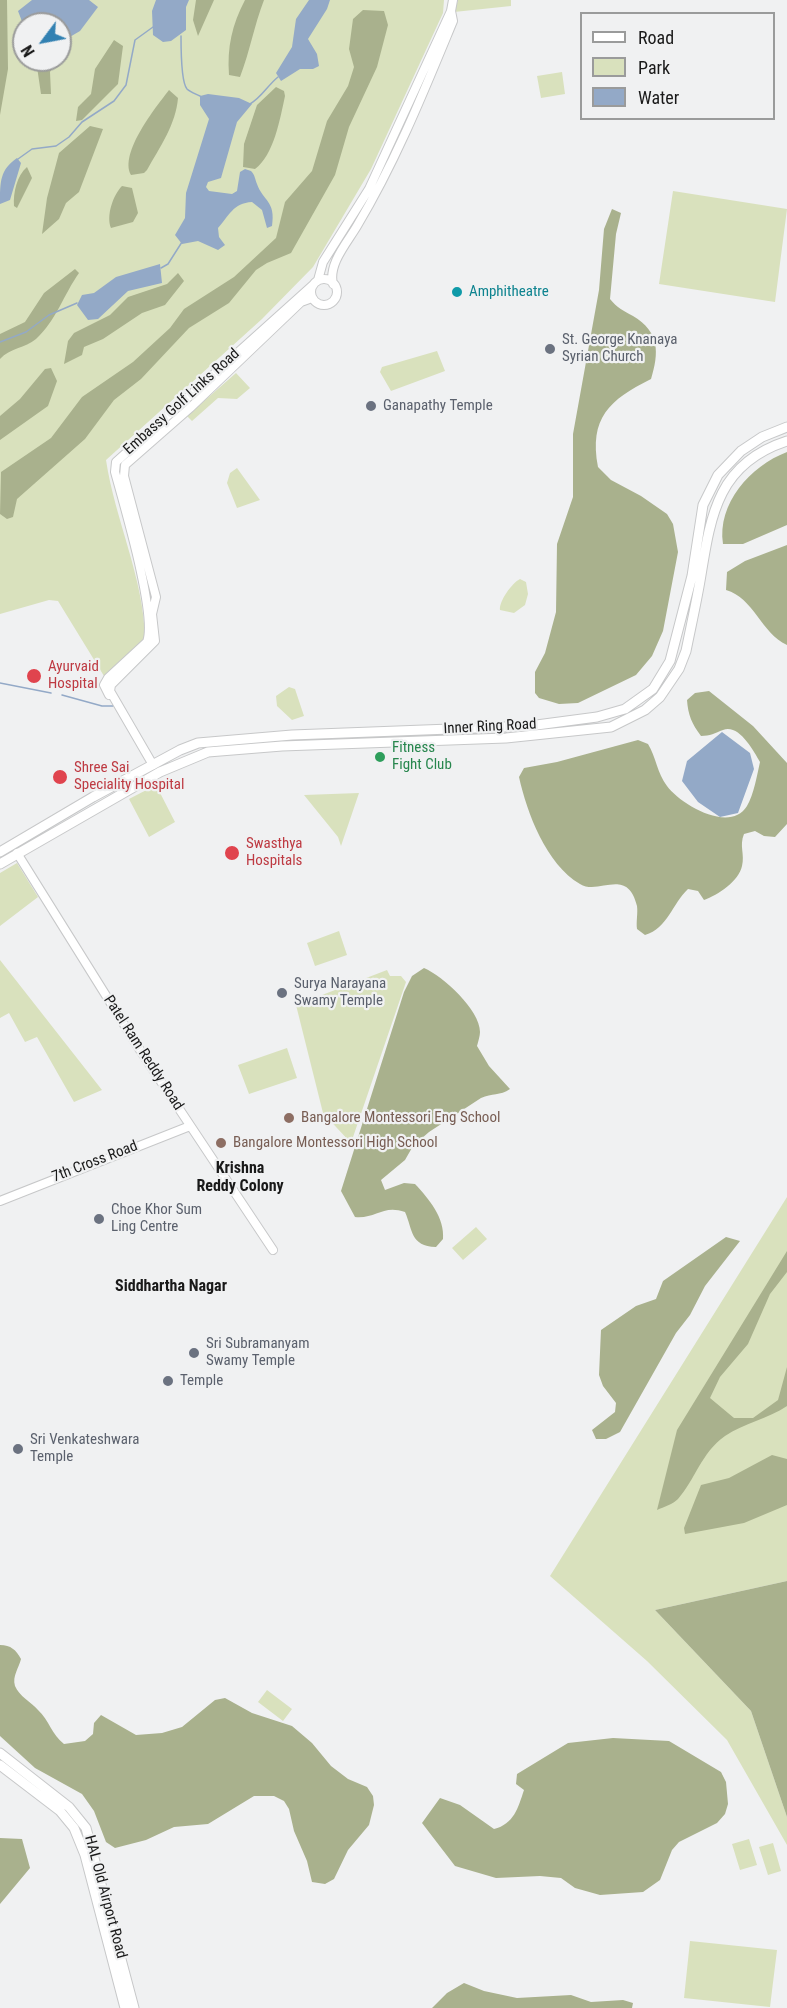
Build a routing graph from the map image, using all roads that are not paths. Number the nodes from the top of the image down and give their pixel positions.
1 (453, 0) edge
2 (449, 20) junction
3 (403, 115) junction
4 (412, 118) junction
5 (316, 283) junction
6 (333, 284) junction
7 (312, 298) junction
8 (787, 427) edge
9 (787, 441) edge
10 (150, 616) junction
11 (153, 765) junction
12 (0, 852) edge
13 (17, 854) junction
14 (0, 864) edge
15 (190, 1126) junction
16 (0, 1200) edge
17 (273, 1250) dead end
18 (0, 1753) edge
19 (0, 1765) edge
20 (125, 2008) edge
21 (134, 2008) edge

1 - 2 street
2 - 3 street, Embassy Golf Links Road
2 - 4 street
3 - 4 street
3 - 5 street, Embassy Golf Links Road
4 - 6 street
5 - 6 street
5 - 7 street
5 - 10 street, Embassy Golf Links Road
6 - 7 street
7 - 10 street, Embassy Golf Links Road
8 - 11 main road, Inner Ring Road
9 - 13 main road, Inner Ring Road
10 - 11 street, Embassy Golf Links Road
11 - 12 main road, Inner Ring Road
13 - 14 main road, Inner Ring Road
13 - 15 street, Patel Ram Reddy Road
15 - 16 street, 7th Cross Road
15 - 17 street, Patel Ram Reddy Road
18 - 21 main road, HAL Old Airport Road
19 - 20 main road, HAL Old Airport Road

